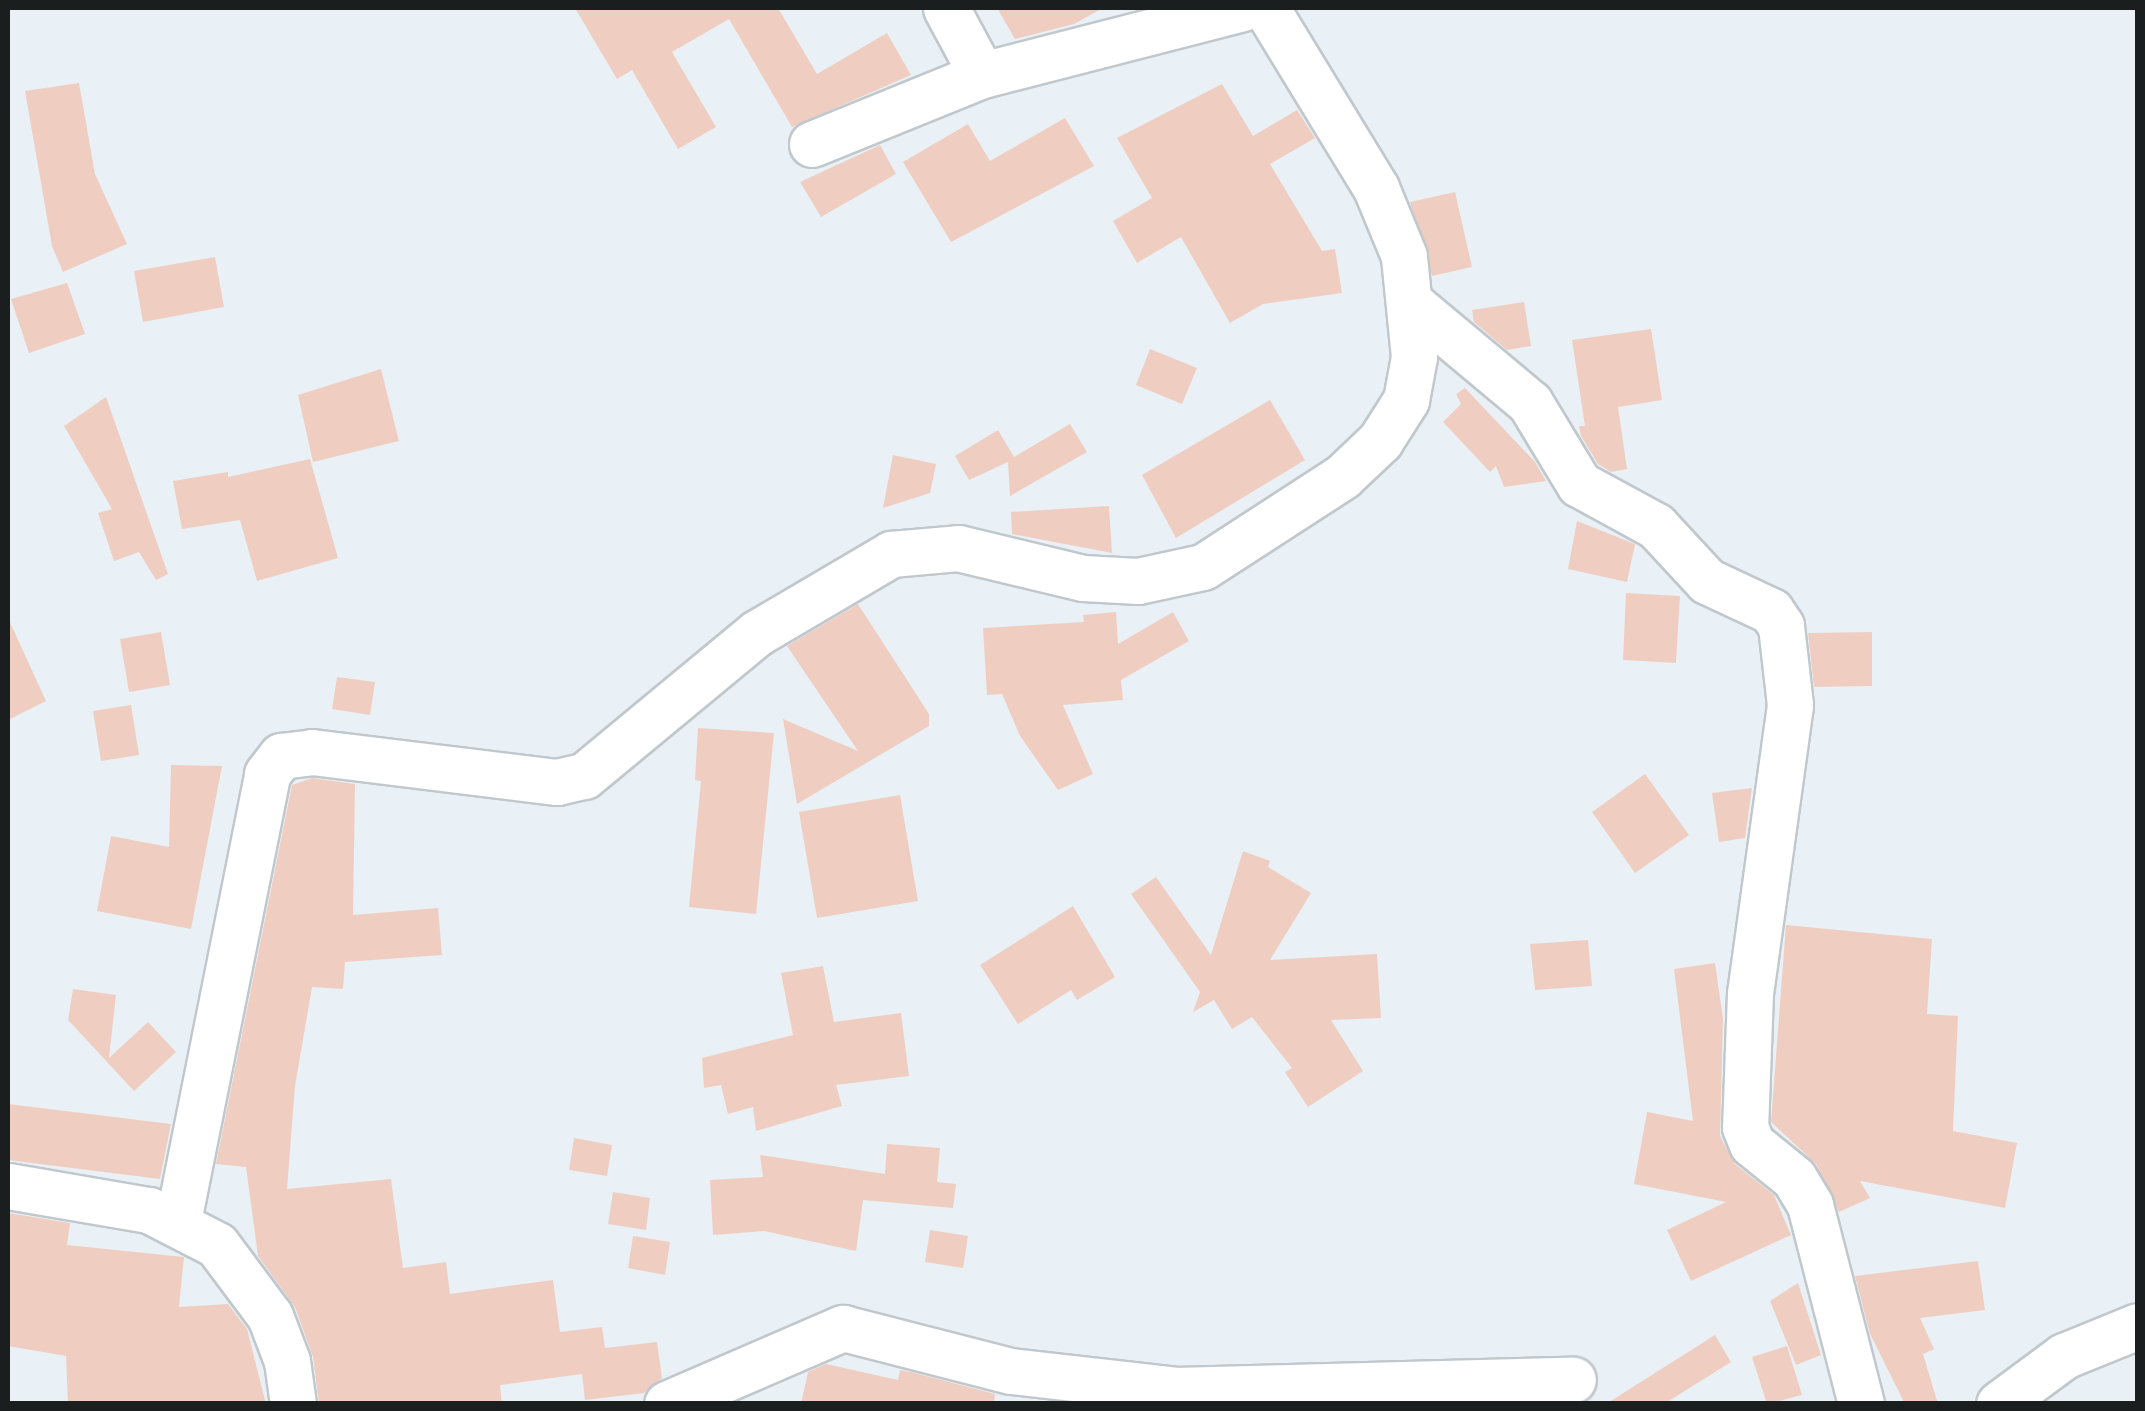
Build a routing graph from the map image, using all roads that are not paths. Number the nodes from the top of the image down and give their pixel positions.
1 (946, 8) edge
2 (1242, 8) edge
3 (1266, 8) edge
4 (982, 75) junction
5 (812, 144) dead end
6 (1414, 306) junction
7 (8, 1186) edge
8 (178, 1221) junction
9 (2138, 1326) edge
10 (1574, 1380) dead end
11 (2023, 1395) edge
12 (293, 1404) edge
13 (668, 1404) edge
14 (1861, 1404) edge

1 - 4 street
2 - 4 street
3 - 6 street
4 - 5 street
6 - 8 street
6 - 14 street
7 - 8 street
8 - 12 street
9 - 11 street
10 - 13 street

